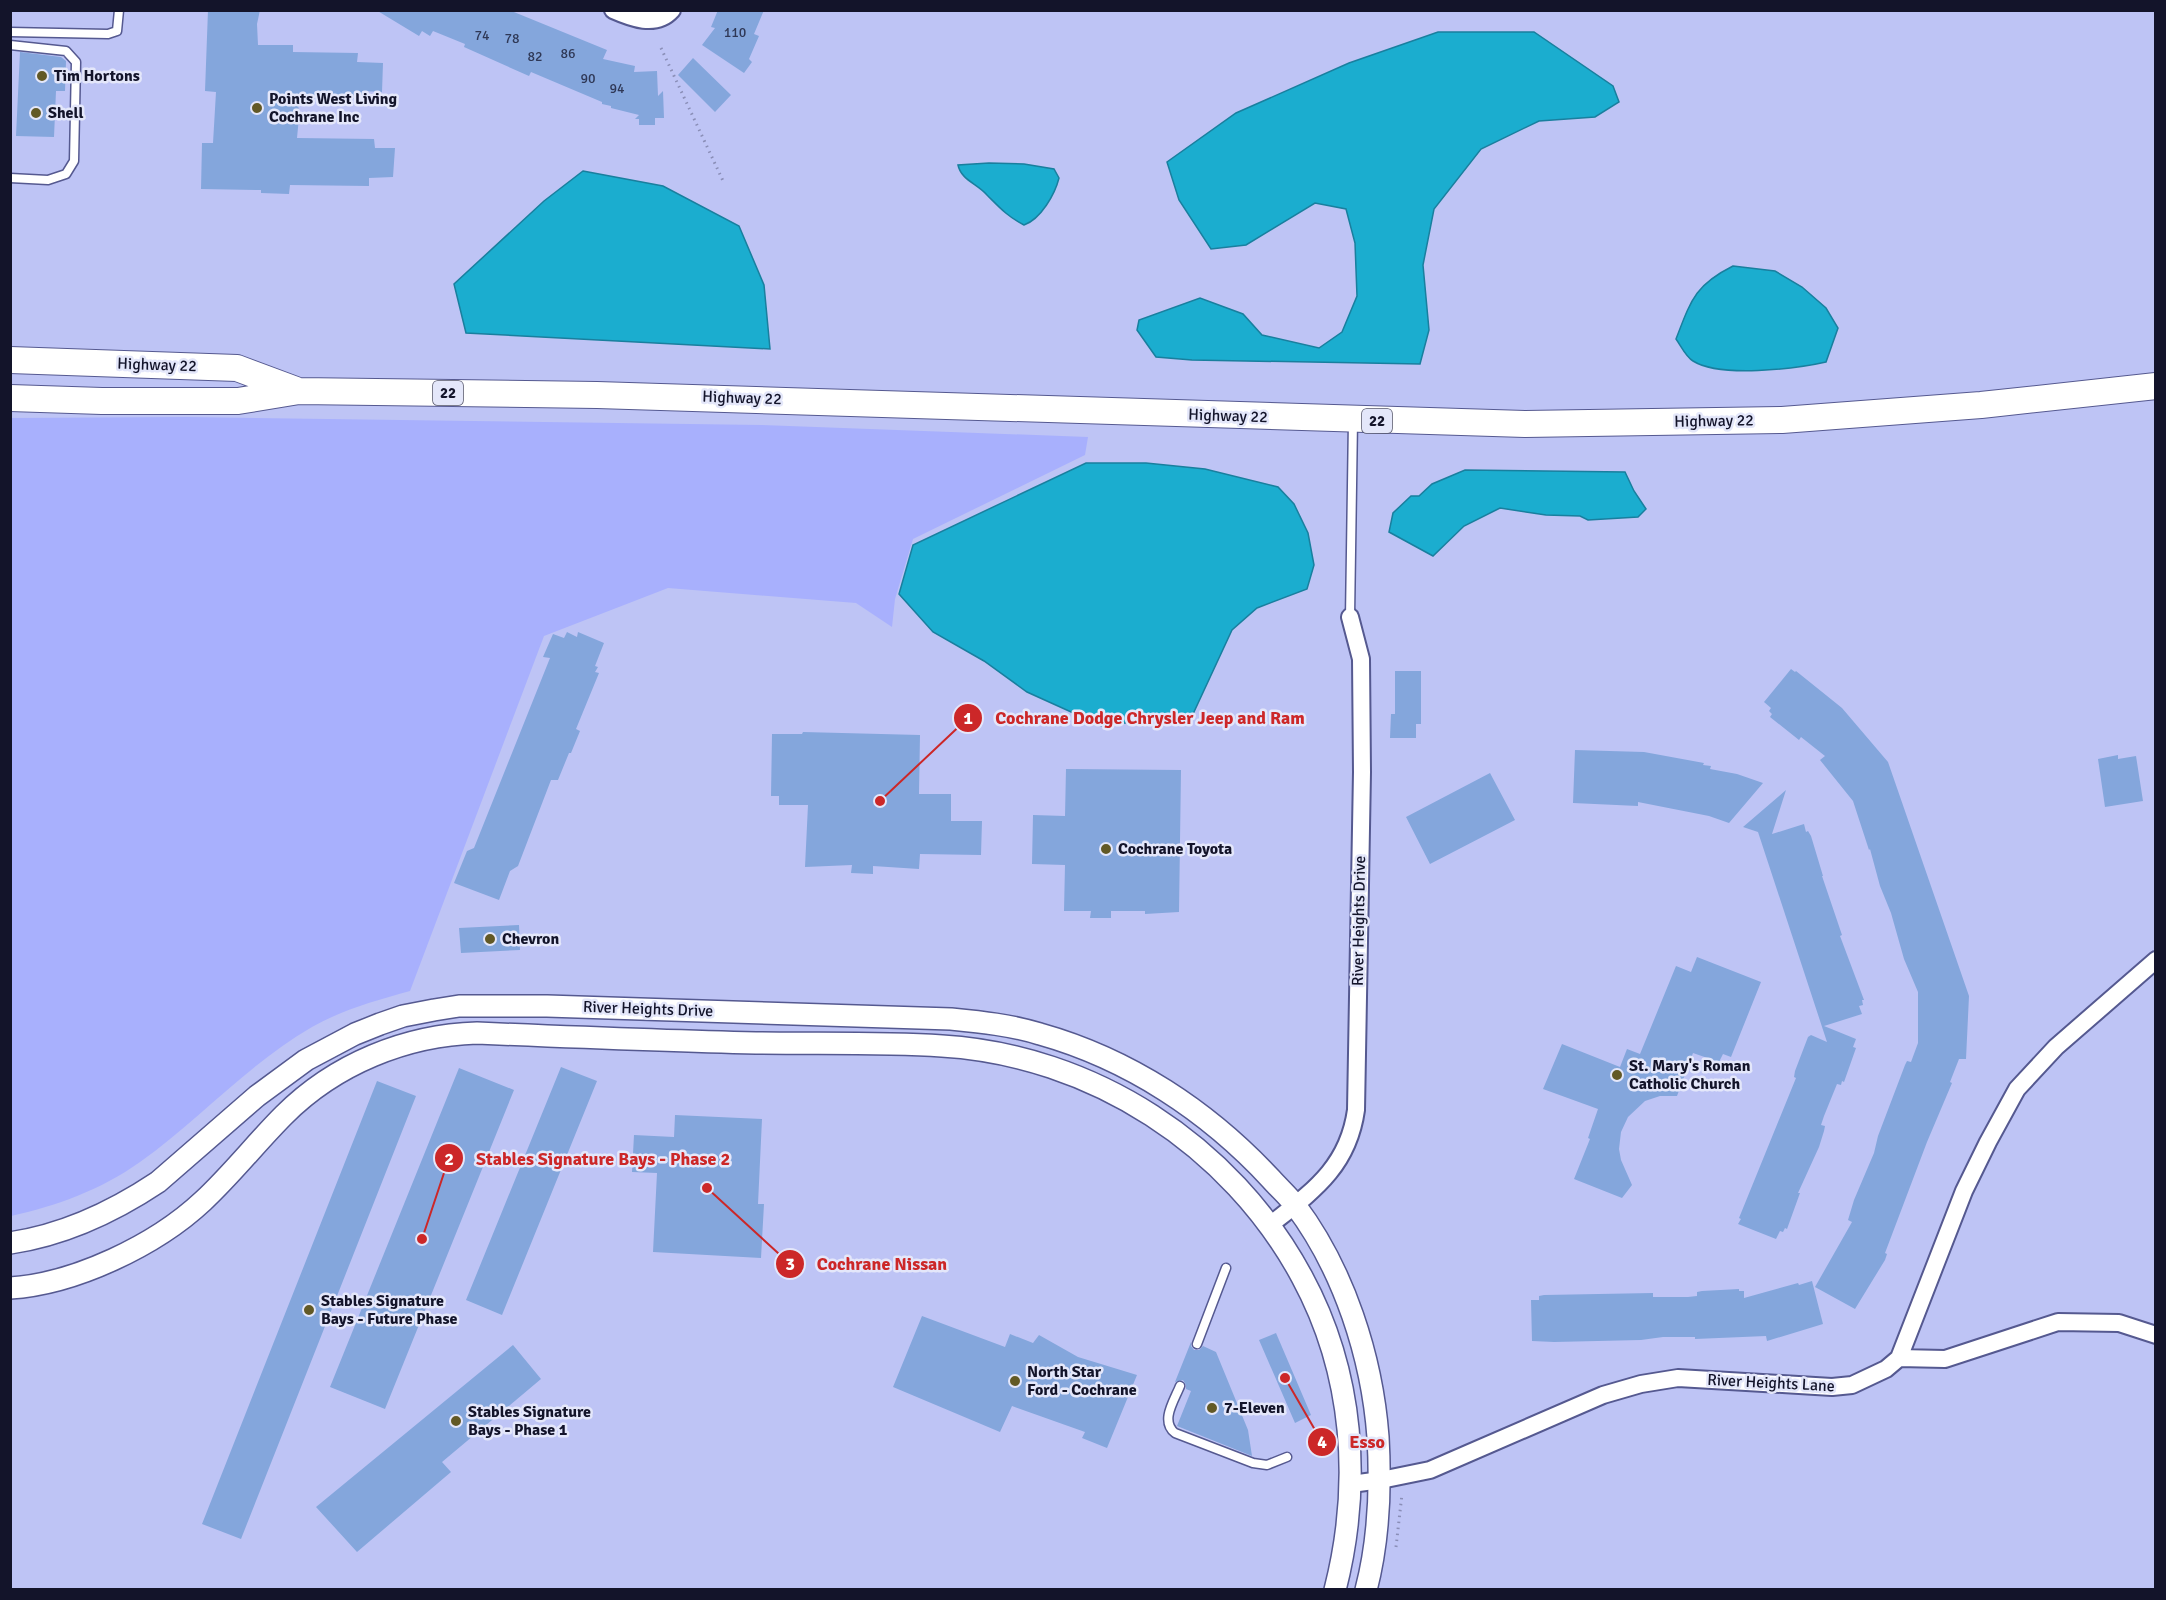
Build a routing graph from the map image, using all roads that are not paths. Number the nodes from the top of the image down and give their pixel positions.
1 (119, 10) edge
2 (613, 10) edge
3 (672, 10) edge
4 (10, 32) edge
5 (10, 45) edge
6 (10, 178) edge
7 (10, 360) edge
8 (2156, 386) edge
9 (299, 391) junction
10 (10, 398) edge
11 (1353, 420) junction
12 (1350, 617) joint
13 (2156, 960) edge
14 (547, 1006) junction
15 (434, 1010) junction
16 (730, 1011) junction
17 (1014, 1027) junction
18 (441, 1036) junction
19 (549, 1036) junction
20 (732, 1042) junction
21 (1012, 1056) junction
22 (1295, 1205) junction
23 (1270, 1225) junction
24 (10, 1243) edge
25 (1226, 1268) dead end
26 (10, 1288) edge
27 (2156, 1335) edge
28 (1197, 1344) dead end
29 (1899, 1358) junction
30 (1180, 1386) dead end
31 (1287, 1457) dead end
32 (1381, 1480) junction
33 (1351, 1484) junction
34 (1335, 1590) edge
35 (1366, 1590) edge

1 - 4 lane
2 - 3 street
5 - 6 lane
7 - 9 main road, Highway 22 / 22
8 - 11 main road, Highway 22 / 22
9 - 10 main road, Highway 22 / 22
9 - 11 main road, Highway 22 / 22
11 - 12 lane
12 - 22 street, River Heights Drive
13 - 29 street
14 - 15 street, River Heights Drive
14 - 16 street, River Heights Drive
14 - 19 street
15 - 18 street
15 - 24 street, River Heights Drive
16 - 17 street, River Heights Drive
16 - 20 street
17 - 21 street
17 - 22 street, River Heights Drive
18 - 19 street, River Heights Drive
18 - 26 street, River Heights Drive
19 - 20 street, River Heights Drive
20 - 21 street, River Heights Drive
21 - 23 street, River Heights Drive
22 - 23 street, River Heights Drive
22 - 32 street, River Heights Drive
23 - 33 street, River Heights Drive
25 - 28 lane
27 - 29 street
29 - 32 street, River Heights Lane
30 - 31 lane
32 - 33 street, River Heights Lane
32 - 35 street, River Heights Drive
33 - 34 street, River Heights Drive

